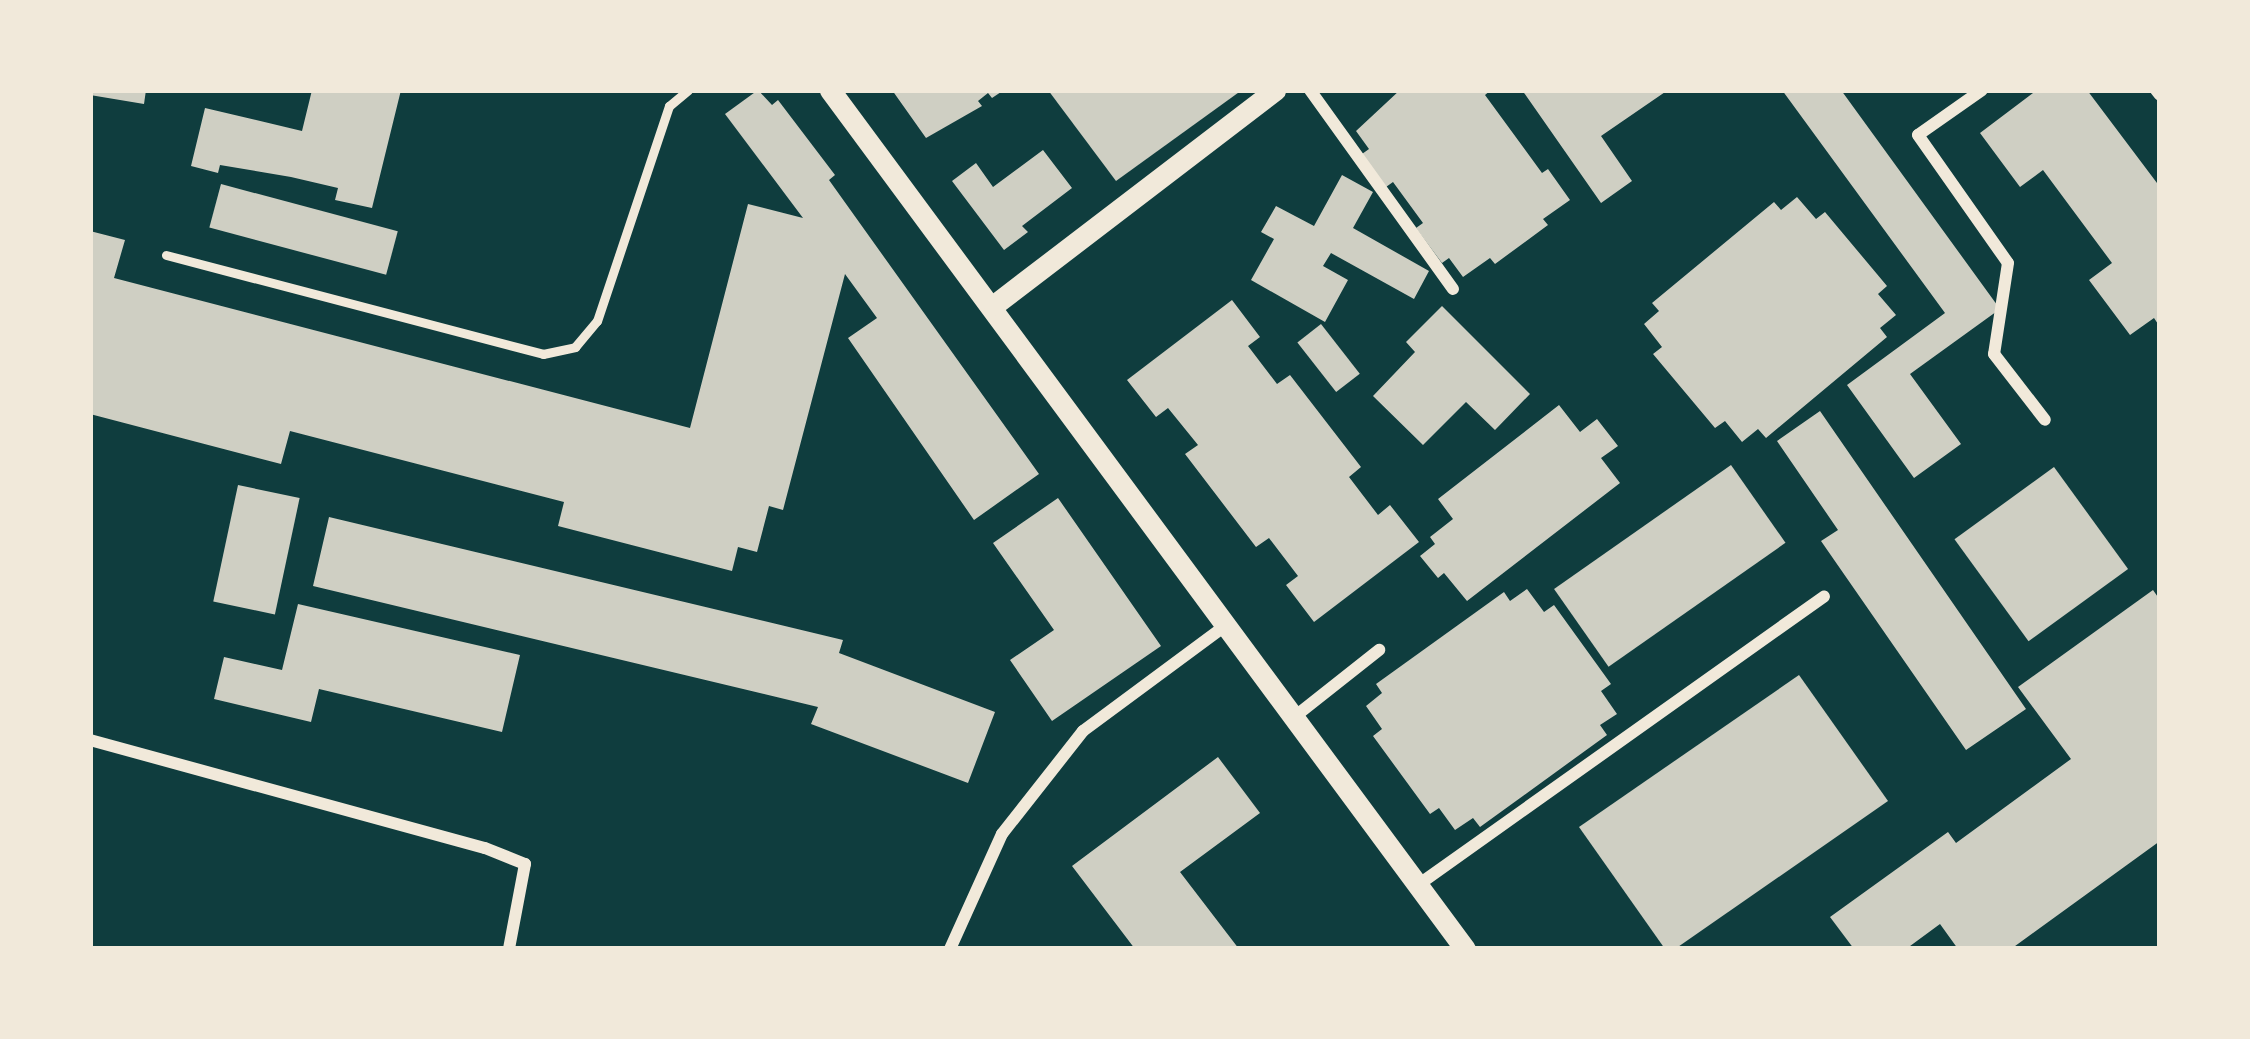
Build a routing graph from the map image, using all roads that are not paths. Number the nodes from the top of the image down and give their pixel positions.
1 (688, 90) edge
2 (830, 90) edge
3 (1275, 90) edge
4 (1310, 90) edge
5 (1982, 90) edge
6 (166, 255) dead end
7 (1453, 289) dead end
8 (994, 305) junction
9 (2045, 421) dead end
10 (1824, 597) dead end
11 (1226, 625) junction
12 (1379, 650) dead end
13 (1292, 719) junction
14 (90, 740) edge
15 (1418, 885) junction
16 (1462, 947) edge
17 (509, 949) edge
18 (950, 949) edge

1 - 6 lane
2 - 8 street
3 - 8 street
4 - 7 street
5 - 9 street
8 - 11 street
10 - 15 street
11 - 13 street
11 - 18 street
12 - 13 street
13 - 15 street
14 - 17 street
15 - 16 street

